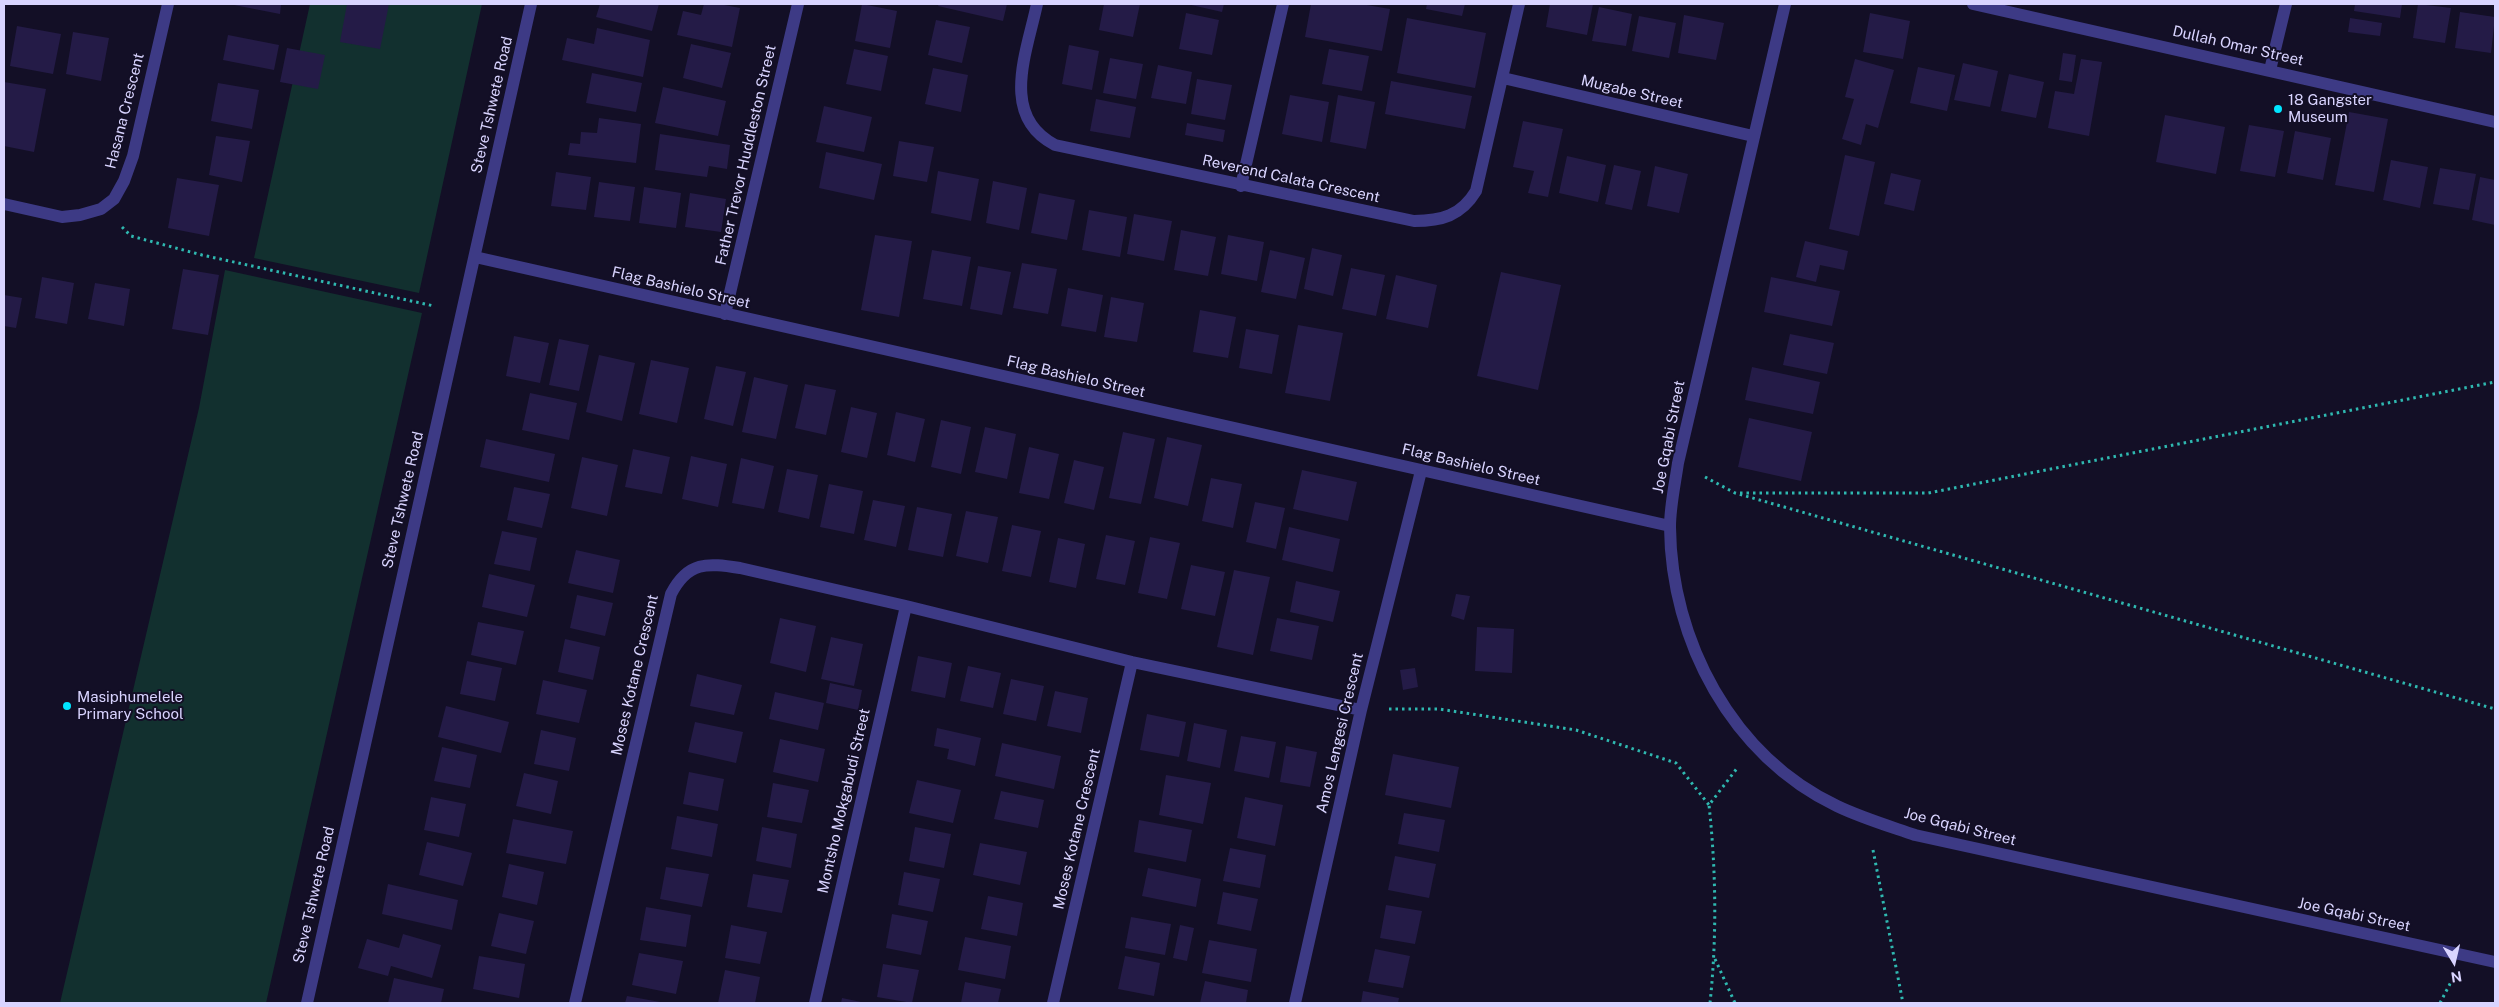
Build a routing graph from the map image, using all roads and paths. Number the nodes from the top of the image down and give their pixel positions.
1 (168, 4) edge
2 (531, 4) edge
3 (798, 4) edge
4 (1037, 4) edge
5 (1283, 4) edge
6 (1519, 4) edge
7 (1785, 4) edge
8 (1972, 4) edge
9 (2286, 4) edge
10 (2270, 70) junction
11 (1503, 78) junction
12 (2495, 122) edge
13 (1753, 136) junction
14 (1241, 186) junction
15 (4, 204) edge
16 (101, 208) junction
17 (474, 256) junction
18 (462, 312) junction
19 (726, 314) junction
20 (2495, 382) edge
21 (1678, 463) junction
22 (1421, 471) junction
23 (1735, 493) junction
24 (1670, 526) junction
25 (906, 606) junction
26 (1132, 662) junction
27 (2495, 708) edge
28 (1361, 710) junction
29 (1755, 745) junction
30 (1709, 804) junction
31 (1866, 818) junction
32 (1715, 958) junction
33 (2495, 962) edge
34 (307, 1003) edge
35 (576, 1003) edge
36 (815, 1003) edge
37 (1053, 1003) edge
38 (1295, 1003) edge
39 (1710, 1003) edge
40 (1735, 1003) edge
41 (1903, 1003) edge

1 - 16 street, Hasana Crescent
2 - 17 street, Steve Tshwete Road
3 - 19 street, Father Trevor Huddleston Street
4 - 14 street, Reverend Calata Crescent
5 - 14 street
6 - 11 street, Reverend Calata Crescent
7 - 13 street, Joe Gqabi Street
8 - 10 street, Dullah Omar Street
9 - 10 street
10 - 12 street, Dullah Omar Street
11 - 13 street, Mugabe Street
11 - 14 street, Reverend Calata Crescent
13 - 21 street, Joe Gqabi Street
15 - 16 street, Hasana Crescent
16 - 18 path
17 - 18 street, Steve Tshwete Road
17 - 19 street, Flag Bashielo Street
18 - 34 street, Steve Tshwete Road
19 - 22 street, Flag Bashielo Street
20 - 23 path
21 - 23 path
21 - 24 street, Joe Gqabi Street
22 - 24 street, Flag Bashielo Street
22 - 28 street, Amos Lengesi Crescent
23 - 27 path
24 - 29 street, Joe Gqabi Street
25 - 26 street, Moses Kotane Crescent
25 - 35 street, Moses Kotane Crescent
25 - 36 street, Montsho Mokgabudi Street
26 - 28 street, Moses Kotane Crescent
26 - 37 street, Moses Kotane Crescent
28 - 30 path
28 - 38 street, Amos Lengesi Crescent
29 - 30 path
29 - 31 street, Joe Gqabi Street
30 - 32 path
31 - 33 street, Joe Gqabi Street
31 - 41 path
32 - 39 path
32 - 40 path

